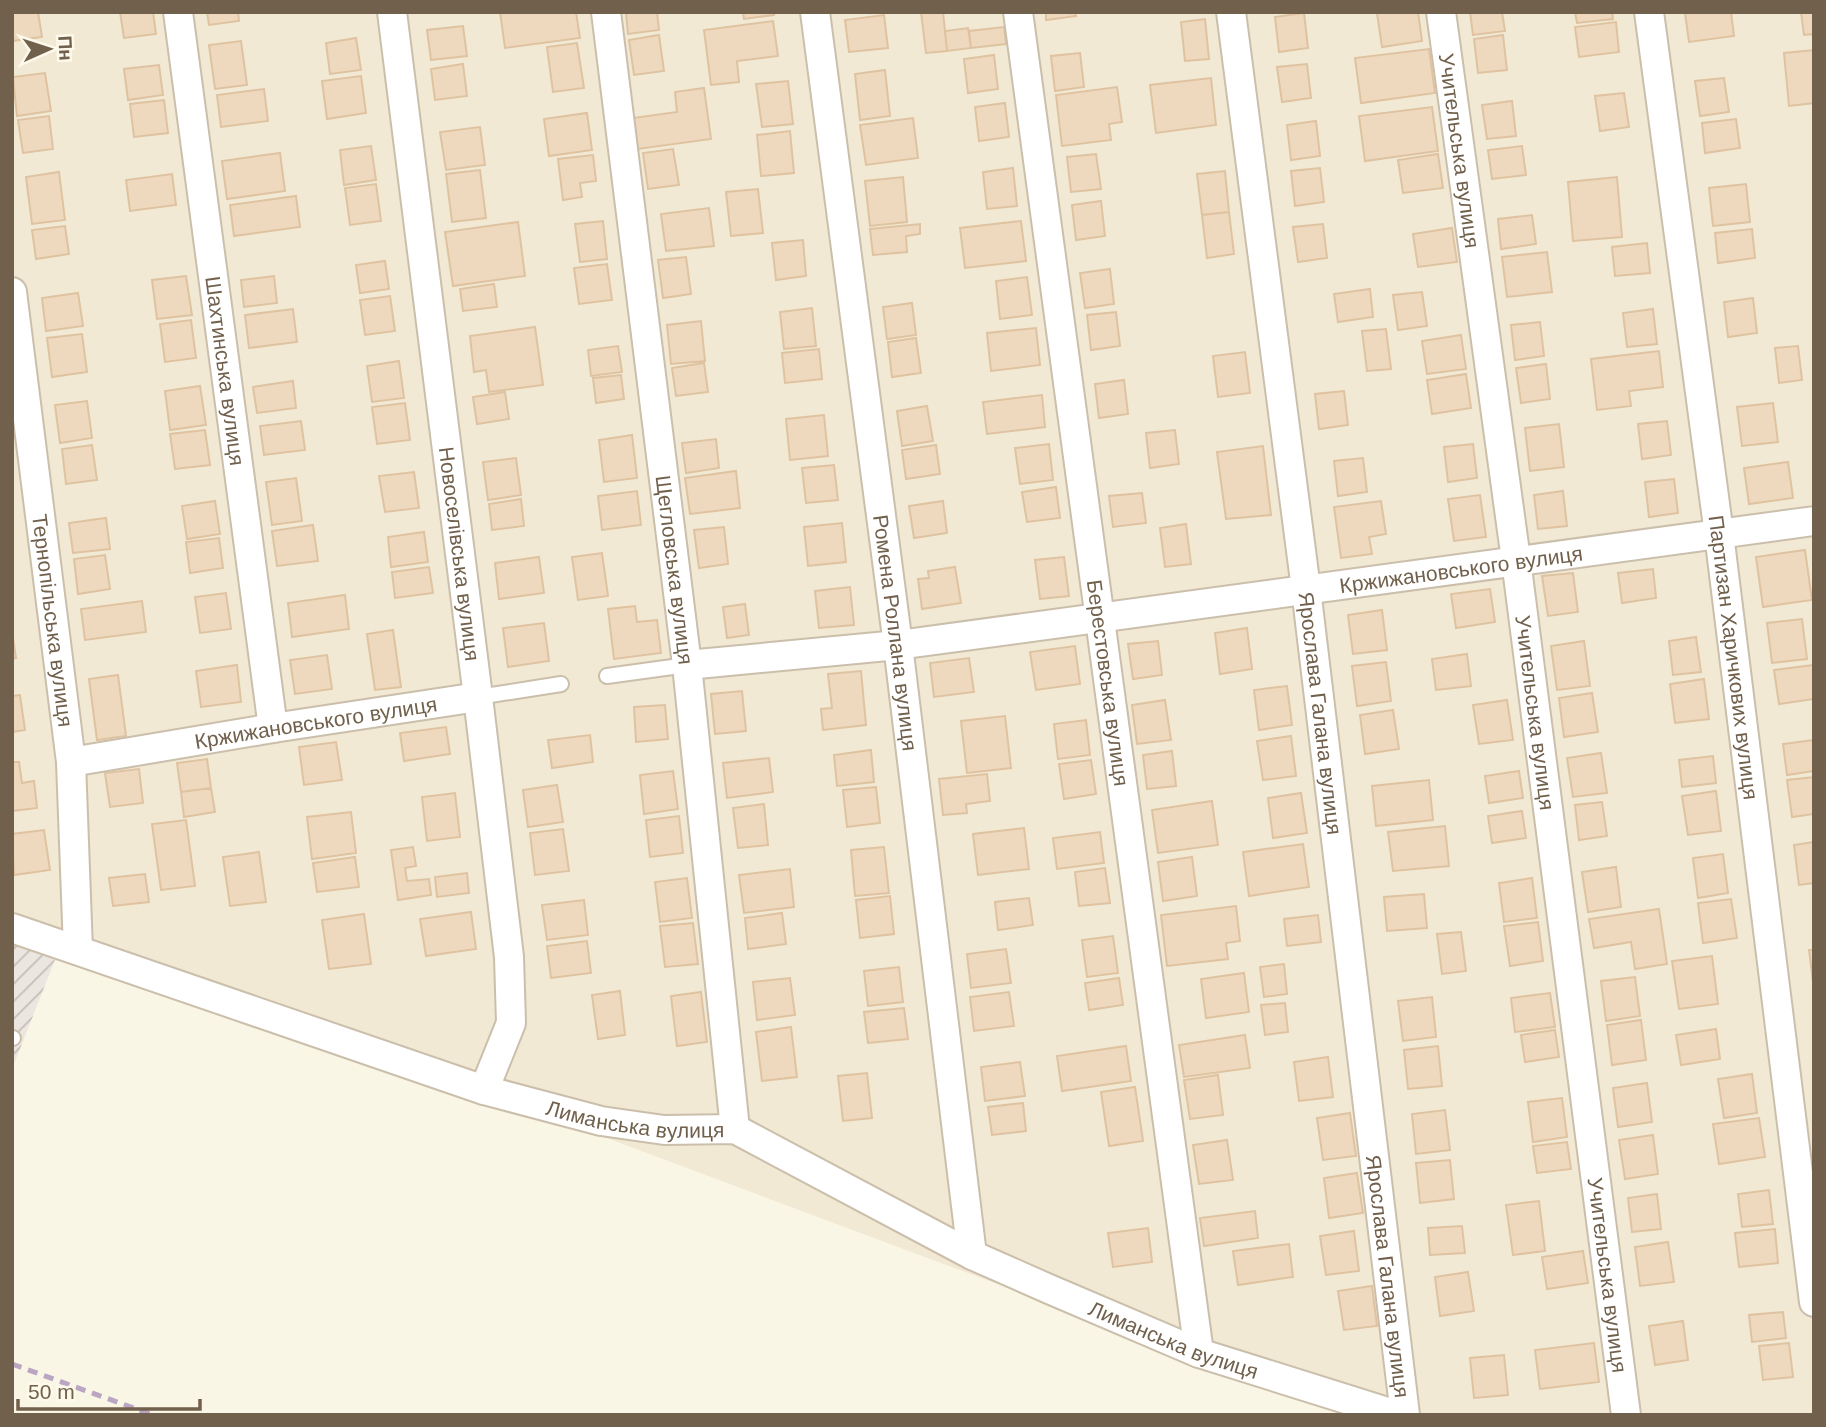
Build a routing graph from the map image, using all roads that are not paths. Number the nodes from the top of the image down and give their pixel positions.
1 (178, 12) edge
2 (391, 12) edge
3 (606, 12) edge
4 (815, 12) edge
5 (1017, 12) edge
6 (1231, 12) edge
7 (1441, 12) edge
8 (1650, 12) edge
9 (12, 292) edge
10 (1814, 521) edge
11 (1719, 534) junction
12 (1516, 561) junction
13 (1306, 589) junction
14 (1098, 617) junction
15 (898, 645) junction
16 (687, 665) junction
17 (607, 676) dead end
18 (561, 684) dead end
19 (478, 697) junction
20 (273, 729) junction
21 (72, 762) junction
22 (12, 928) edge
23 (78, 950) junction
24 (484, 1090) junction
25 (735, 1129) junction
26 (972, 1255) junction
27 (1814, 1302) edge
28 (1199, 1353) junction
29 (1397, 1415) edge
30 (1405, 1415) edge
31 (1626, 1415) edge

1 - 20 street, Шахтинська вулиця
2 - 19 street, Новоселівська вулиця
3 - 16 street, Щегловська вулиця
4 - 15 street, Ромена Роллана вулиця
5 - 14 street, Берестовська вулиця
6 - 13 street, Ярослава Галана вулиця
7 - 12 street, Учительська вулиця
8 - 11 street, Партизан Харичкових вулиця
9 - 21 street, Тернопільська вулиця
10 - 11 street, Кржижановського вулиця
11 - 12 street, Кржижановського вулиця
11 - 27 street, Партизан Харичкових вулиця
12 - 13 street, Кржижановського вулиця
12 - 31 street, Учительська вулиця
13 - 14 street, Кржижановського вулиця
13 - 30 street, Ярослава Галана вулиця
14 - 15 street, Кржижановського вулиця
14 - 28 street, Берестовська вулиця
15 - 16 street, Кржижановського вулиця
15 - 26 street, Ромена Роллана вулиця
16 - 17 lane, Кржижановського вулиця
16 - 25 street, Щегловська вулиця
18 - 19 lane, Кржижановського вулиця
19 - 20 street, Кржижановського вулиця
19 - 24 street, Новоселівська вулиця
20 - 21 street, Кржижановського вулиця
21 - 23 street, Тернопільська вулиця
22 - 23 street, Лиманська вулиця
23 - 24 street, Лиманська вулиця
24 - 25 street, Лиманська вулиця
25 - 26 street, Лиманська вулиця
26 - 28 street, Лиманська вулиця
28 - 29 street, Лиманська вулиця

